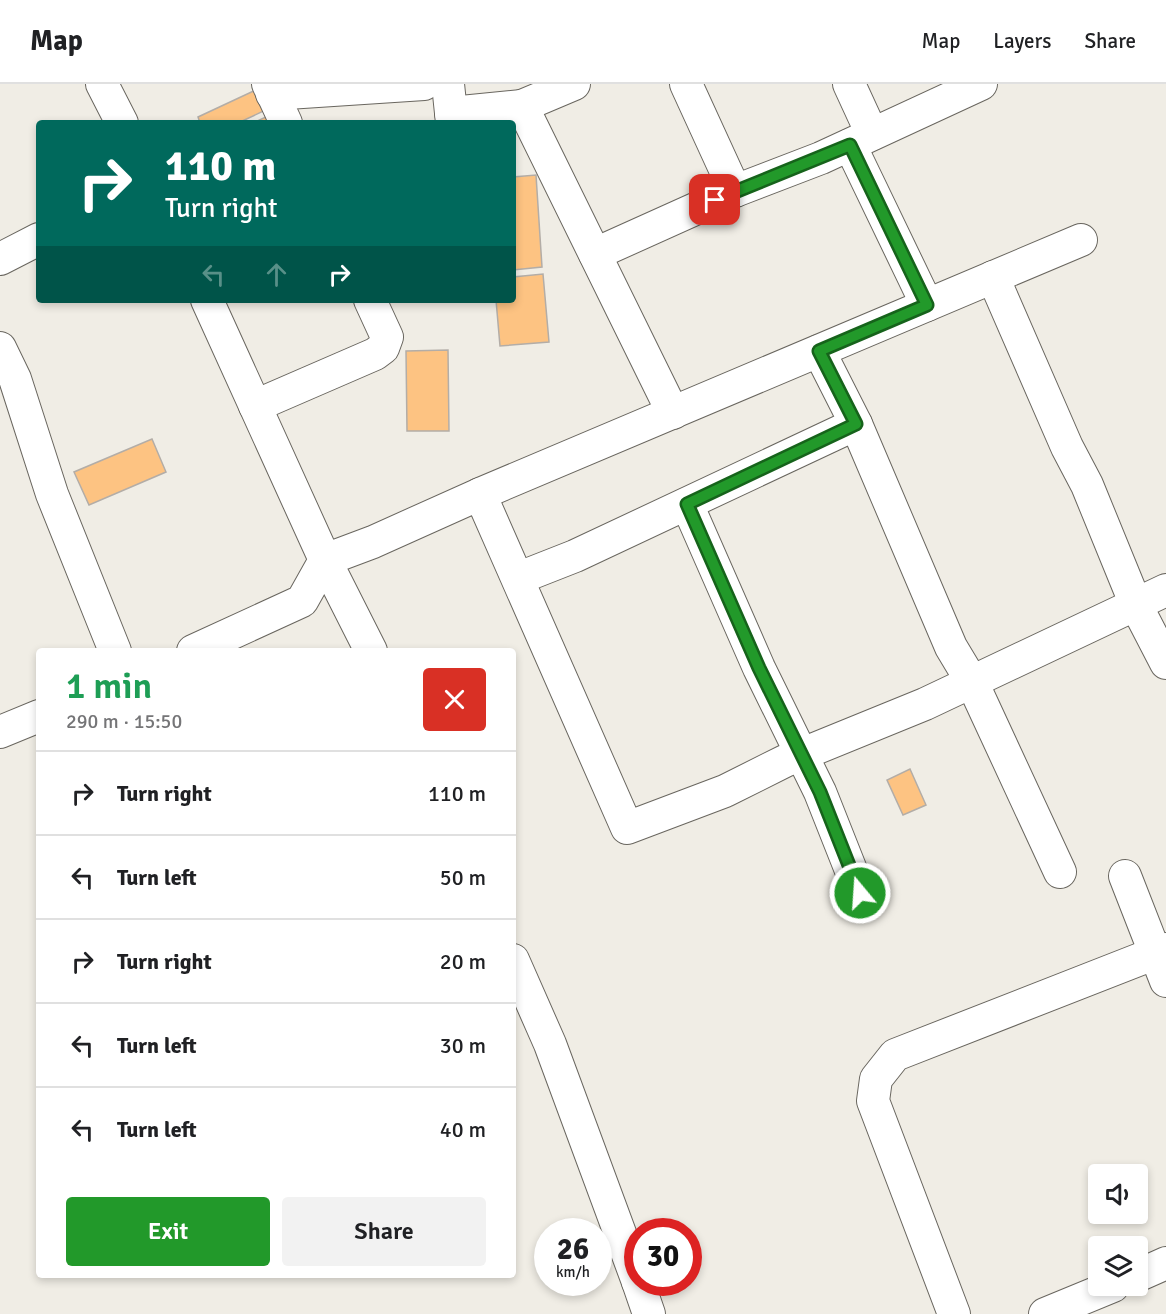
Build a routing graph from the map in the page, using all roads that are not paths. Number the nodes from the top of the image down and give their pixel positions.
1 (102, 84) edge
2 (424, 84) edge
3 (573, 84) edge
4 (686, 84) edge
5 (849, 84) edge
6 (981, 84) edge
7 (270, 89) edge
8 (522, 105) junction
9 (450, 107) edge
10 (120, 120) edge
11 (285, 120) edge
12 (861, 140) junction
13 (735, 191) junction
14 (36, 240) edge
15 (1081, 240) dead end
16 (595, 254) junction
17 (0, 259) edge
18 (993, 277) junction
19 (208, 303) edge
20 (371, 303) edge
21 (927, 305) junction
22 (0, 348) edge
23 (819, 351) junction
24 (255, 406) junction
25 (673, 413) junction
26 (856, 424) junction
27 (480, 494) junction
28 (687, 504) junction
29 (325, 560) junction
30 (519, 578) junction
31 (1166, 590) edge
32 (1136, 605) junction
33 (114, 648) edge
34 (199, 648) edge
35 (369, 648) edge
36 (1166, 663) edge
37 (972, 682) junction
38 (36, 717) edge
39 (0, 732) edge
40 (802, 755) junction
41 (1060, 872) dead end
42 (1125, 876) dead end
43 (860, 893) dead end
44 (1162, 961) edge
45 (516, 967) edge
46 (624, 1244) edge
47 (1166, 1263) edge
48 (1148, 1271) edge
49 (643, 1296) edge
50 (1089, 1296) edge
51 (649, 1314) edge
52 (954, 1314) edge
53 (1045, 1314) edge

1 - 10 street
2 - 7 street
3 - 8 street
4 - 13 street
5 - 12 street
6 - 12 street
7 - 11 street
8 - 9 street
8 - 16 street
12 - 13 street
12 - 21 street
13 - 16 street
14 - 17 street
15 - 18 street
16 - 25 street
18 - 21 street
18 - 32 street
19 - 24 street
20 - 24 street
21 - 23 street
22 - 33 street
23 - 25 street
23 - 26 street
24 - 29 street
25 - 27 street
26 - 28 street
26 - 37 street
27 - 29 street
27 - 30 street
28 - 30 street
28 - 40 street
29 - 34 street
29 - 35 street
30 - 40 street
31 - 32 street
32 - 36 street
32 - 37 street
37 - 40 street
37 - 41 street
38 - 39 street
40 - 43 street
42 - 44 street
44 - 52 street
45 - 46 street
47 - 48 street
49 - 51 street
50 - 53 street

